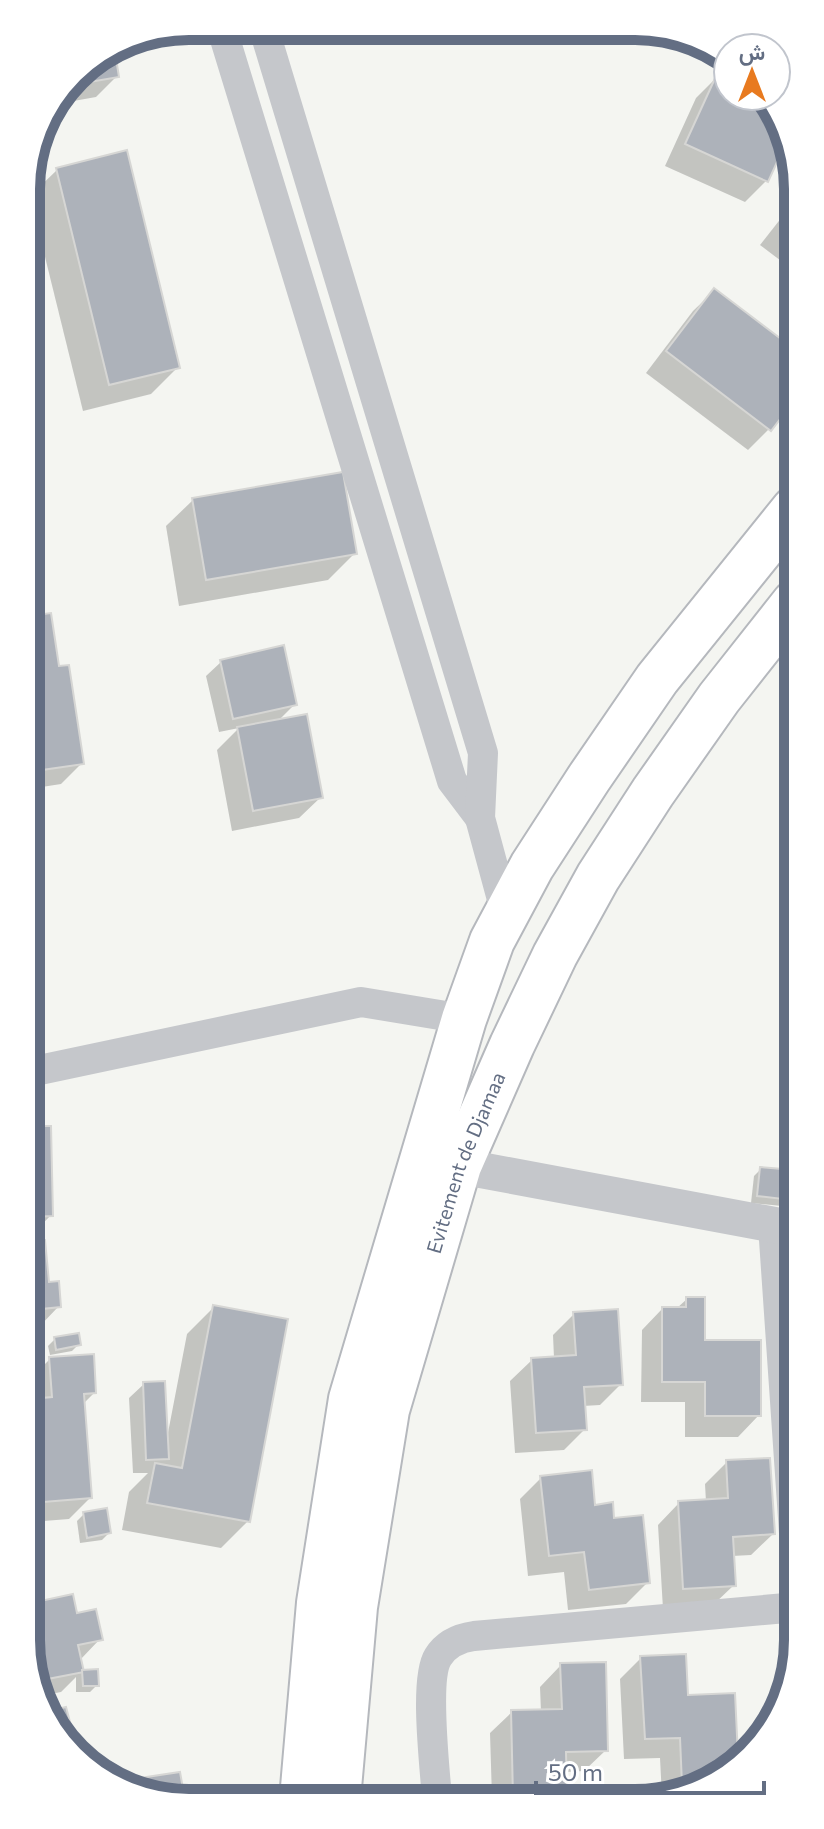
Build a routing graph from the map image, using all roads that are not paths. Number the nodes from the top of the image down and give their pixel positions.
1 (225, 40) edge
2 (267, 40) edge
3 (784, 521) edge
4 (784, 616) edge
5 (480, 818) junction
6 (506, 914) junction
7 (464, 1019) junction
8 (40, 1070) edge
9 (459, 1166) junction
10 (784, 1227) edge
11 (784, 1608) edge
12 (303, 1789) edge
13 (339, 1789) edge
14 (437, 1789) edge

1 - 5 street
2 - 5 street
3 - 6 main road
4 - 9 main road, Evitement de Djamaa
5 - 6 street
6 - 7 main road
7 - 8 street
7 - 12 main road
9 - 10 street
9 - 13 main road, Evitement de Djamaa
11 - 14 street

